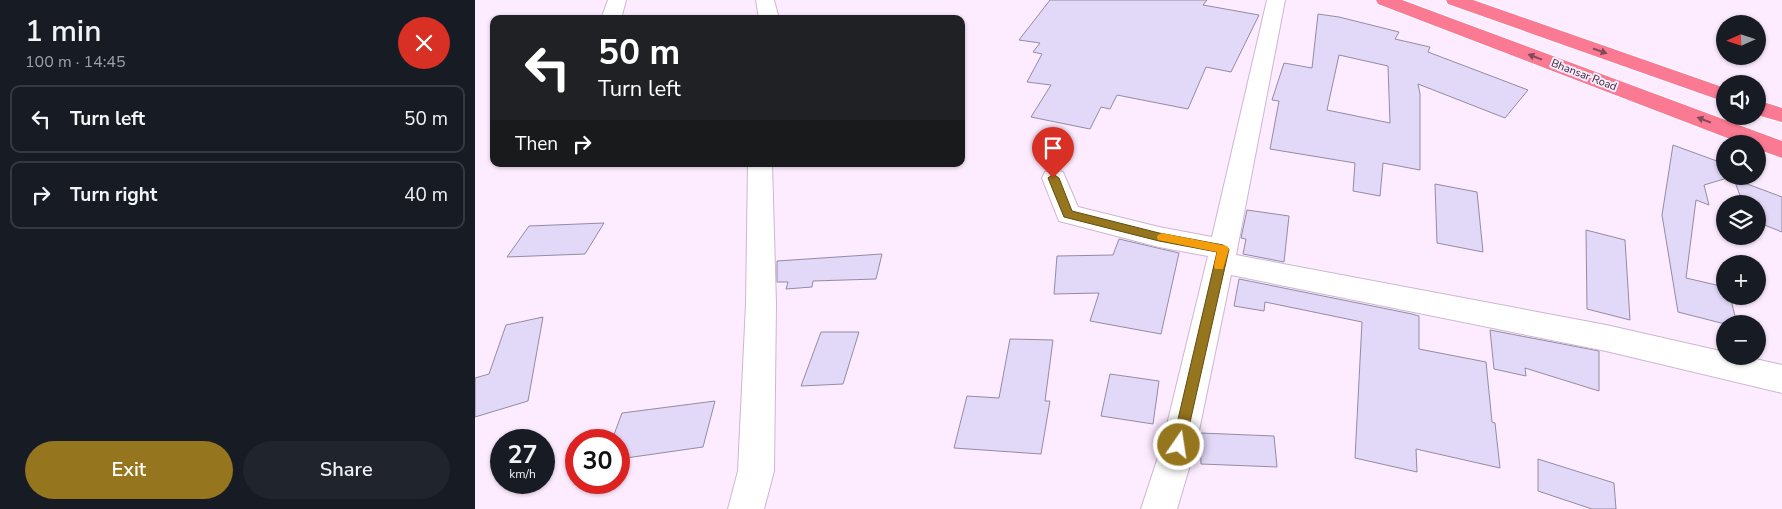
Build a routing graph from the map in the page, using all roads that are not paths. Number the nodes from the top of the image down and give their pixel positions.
1 (617, 0) edge
2 (765, 0) edge
3 (1276, 0) edge
4 (1385, 0) edge
5 (1455, 0) edge
6 (612, 15) edge
7 (768, 15) edge
8 (1716, 92) edge
9 (1766, 110) edge
10 (1782, 115) edge
11 (1782, 150) edge
12 (760, 167) edge
13 (1053, 178) dead end
14 (1222, 256) junction
15 (1782, 379) edge
16 (746, 509) edge
17 (1159, 509) edge

1 - 6 street
2 - 7 street
3 - 14 street
11 -> 4 highway, Bhansar Road
5 -> 8 highway, Bhansar Road
9 - 10 highway
12 - 16 street
13 - 14 street
14 - 15 street
14 - 17 street

